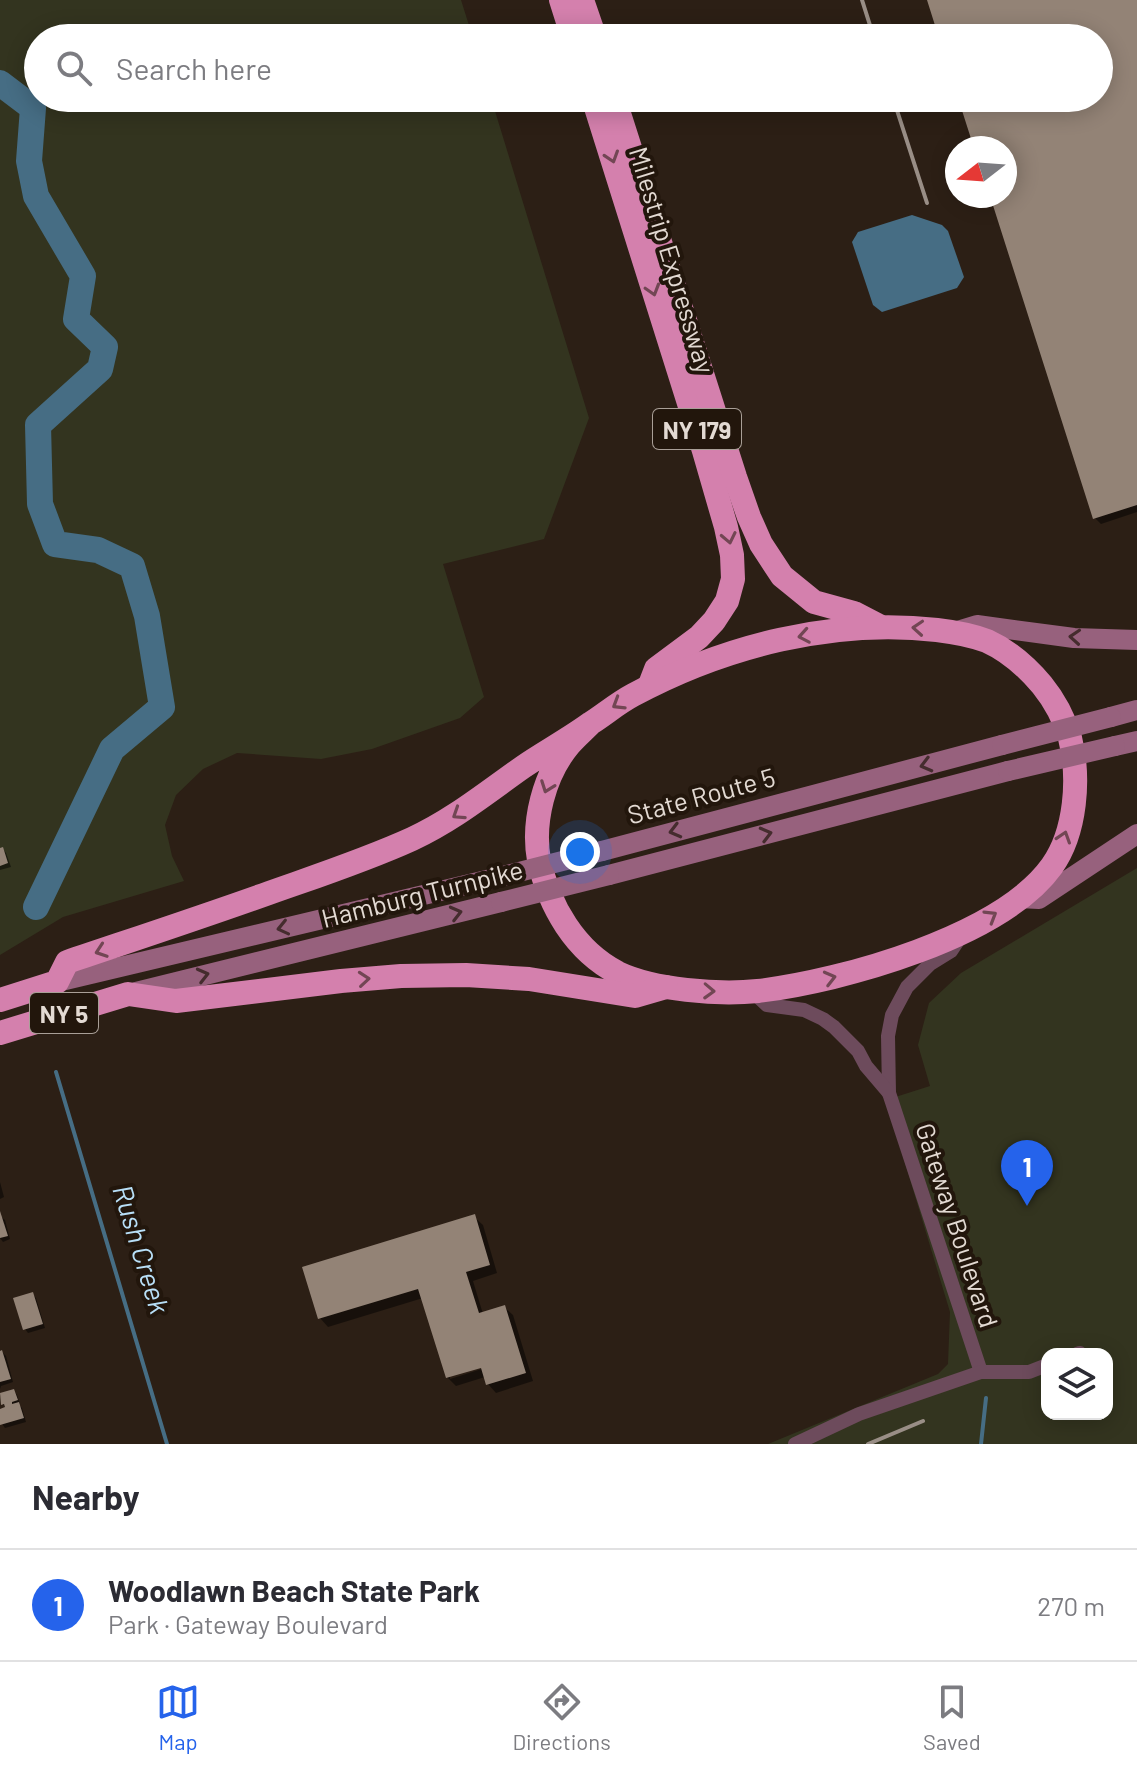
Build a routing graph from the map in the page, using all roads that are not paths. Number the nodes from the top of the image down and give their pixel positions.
1 (561, 0) edge
2 (582, 0) edge
3 (569, 24) edge
4 (590, 24) edge
5 (597, 112) edge
6 (618, 112) edge
7 (881, 627) junction
8 (954, 632) junction
9 (1137, 640) edge
10 (648, 688) junction
11 (1137, 710) edge
12 (590, 724) junction
13 (1137, 741) edge
14 (1137, 834) edge
15 (1019, 898) junction
16 (963, 932) junction
17 (57, 982) junction
18 (666, 987) junction
19 (753, 992) junction
20 (128, 994) junction
21 (0, 1000) edge
22 (0, 1033) edge
23 (889, 1093) junction
24 (1041, 1367) edge
25 (981, 1372) junction
26 (795, 1444) edge

1 - 3 highway
2 - 4 highway
5 -> 10 highway, Milestrip Expressway / NY 179
6 - 7 highway, Milestrip Expressway / NY 179
8 -> 7 highway
7 -> 10 highway
9 -> 8 main road
15 -> 8 highway
10 -> 12 highway
11 -> 17 main road, State Route 5 / NY 5, bridge
12 -> 17 highway
12 -> 18 highway
20 -> 13 main road, Hamburg Turnpike / NY 5, bridge
14 - 15 main road
16 -> 15 highway
19 -> 16 highway
16 - 23 street, Gateway Boulevard
17 - 21 highway, State Route 5 / NY 5
18 -> 19 highway
20 -> 18 highway
19 - 23 street, Gateway Boulevard
20 - 22 highway, Hamburg Turnpike / NY 5
23 - 25 street, Gateway Boulevard
24 - 25 street
25 - 26 street

